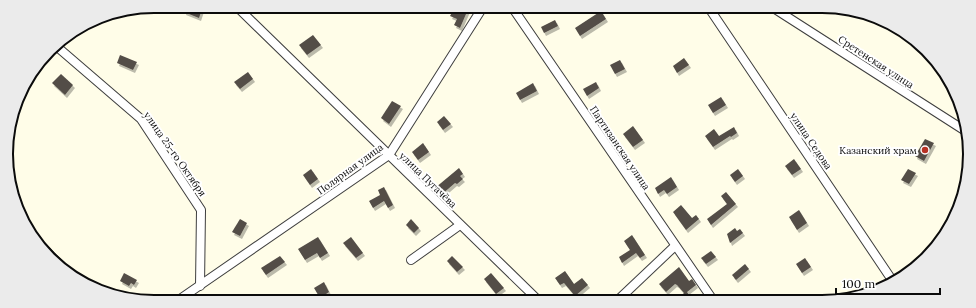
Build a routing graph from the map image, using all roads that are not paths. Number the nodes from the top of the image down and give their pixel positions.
1 (243, 13) edge
2 (479, 13) edge
3 (515, 13) edge
4 (712, 13) edge
5 (781, 13) edge
6 (60, 49) edge
7 (960, 128) edge
8 (389, 155) junction
9 (460, 225) junction
10 (676, 246) junction
11 (411, 260) dead end
12 (890, 277) edge
13 (200, 286) junction
14 (186, 295) edge
15 (533, 295) edge
16 (623, 295) edge
17 (709, 295) edge

1 - 8 street, улица Пугачёва
2 - 8 street, Полярная улица
3 - 10 street, Партизанская улица
4 - 12 street, улица Седова
5 - 7 street, Сретенская улица
6 - 13 street, улица 25-го Октября
8 - 9 street, улица Пугачёва
8 - 13 street, Полярная улица
9 - 11 street
9 - 15 street, улица Пугачёва
10 - 16 street
10 - 17 street, Партизанская улица
13 - 14 street, Полярная улица

